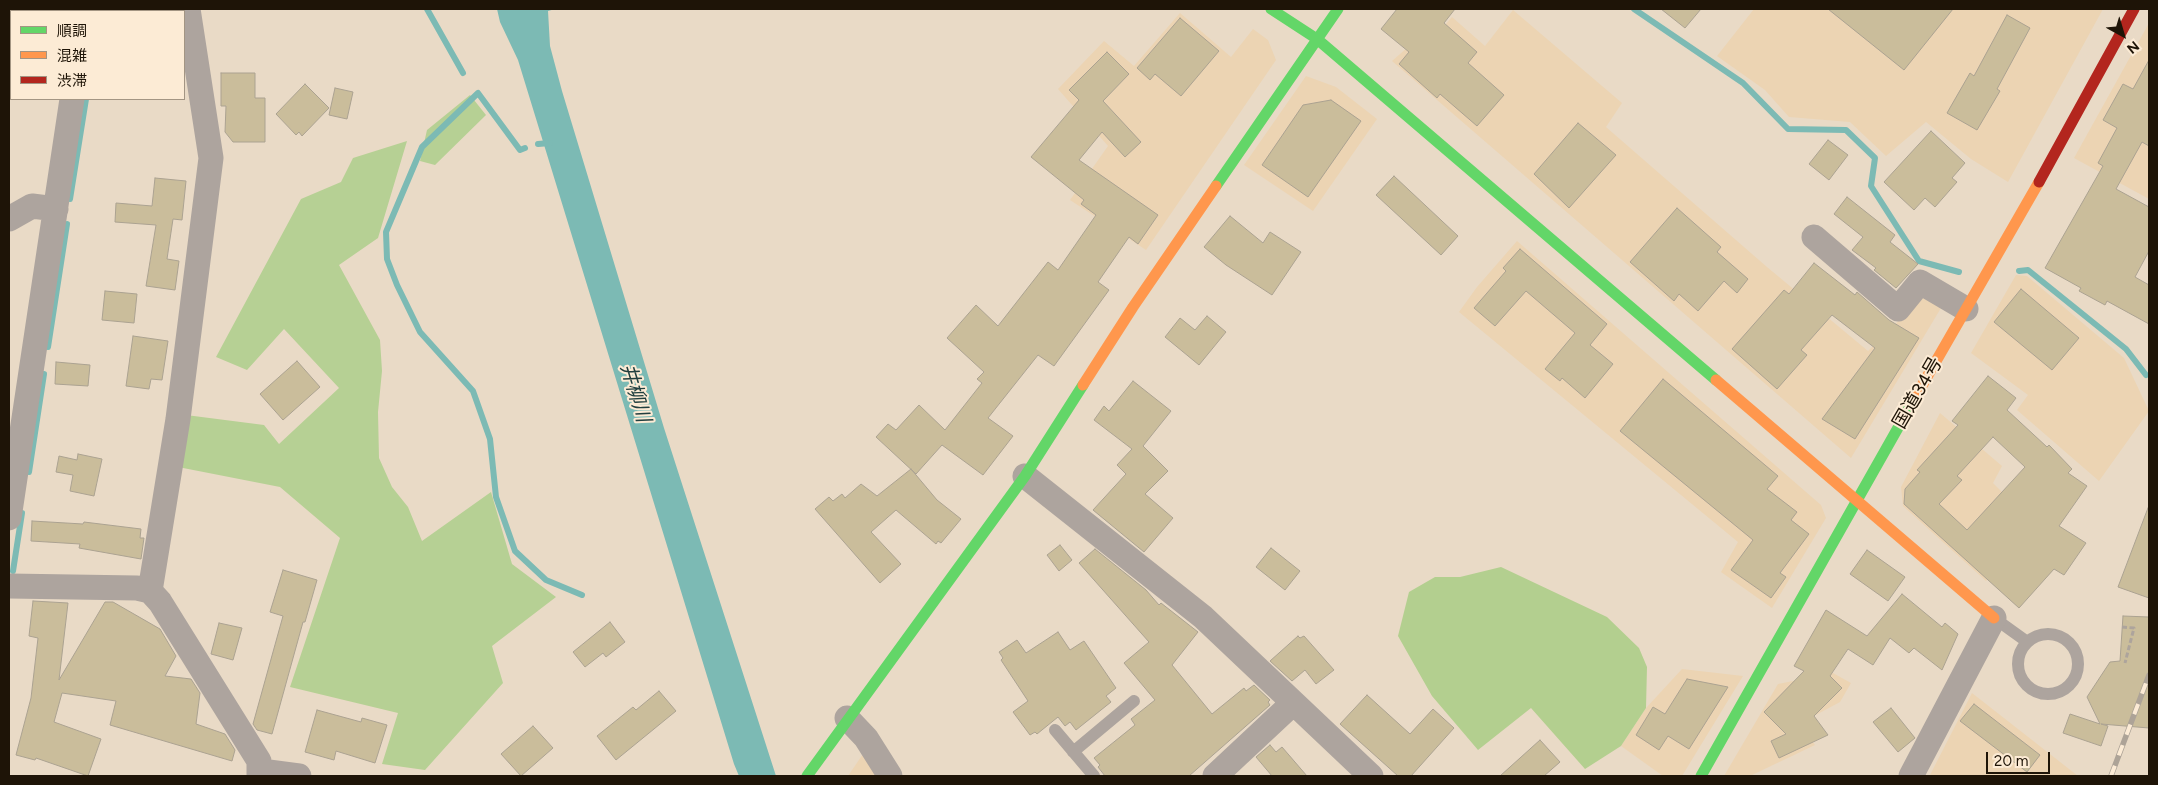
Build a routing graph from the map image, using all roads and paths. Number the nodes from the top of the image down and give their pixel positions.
1 (188, 9) edge
2 (1271, 9) edge
3 (1338, 9) edge
4 (2134, 9) edge
5 (1317, 38) junction
6 (72, 100) edge
7 (56, 209) junction
8 (9, 219) edge
9 (1814, 237) dead end
10 (1966, 309) junction
11 (1025, 476) junction
12 (1857, 499) junction
13 (9, 518) edge
14 (9, 586) edge
15 (150, 591) junction
16 (1994, 618) junction
17 (2122, 627) dead end
18 (2026, 641) junction
19 (2125, 663) dead end
20 (1134, 701) dead end
21 (1292, 704) junction
22 (847, 718) junction
23 (1055, 730) dead end
24 (1073, 752) junction
25 (260, 774) edge
26 (299, 776) edge
27 (807, 776) edge
28 (890, 776) edge
29 (1094, 776) edge
30 (1216, 776) edge
31 (1372, 776) edge
32 (1701, 776) edge
33 (1911, 776) edge

1 - 15 street
2 - 5 main road
3 - 5 main road
4 - 10 main road, 国道34号
5 - 11 main road
5 - 12 main road
6 - 7 street
7 - 8 street
7 - 13 street
9 - 10 street
10 - 12 main road, 国道34号
11 - 21 street
11 - 22 main road
12 - 16 main road
12 - 32 main road, 国道34号
14 - 15 street
15 - 25 street
16 - 18 lane
16 - 33 street
17 - 19 path
18 - 18 lane
20 - 24 lane
21 - 30 street
21 - 31 street
22 - 27 main road
22 - 28 street
23 - 24 lane
24 - 29 lane
25 - 26 street

